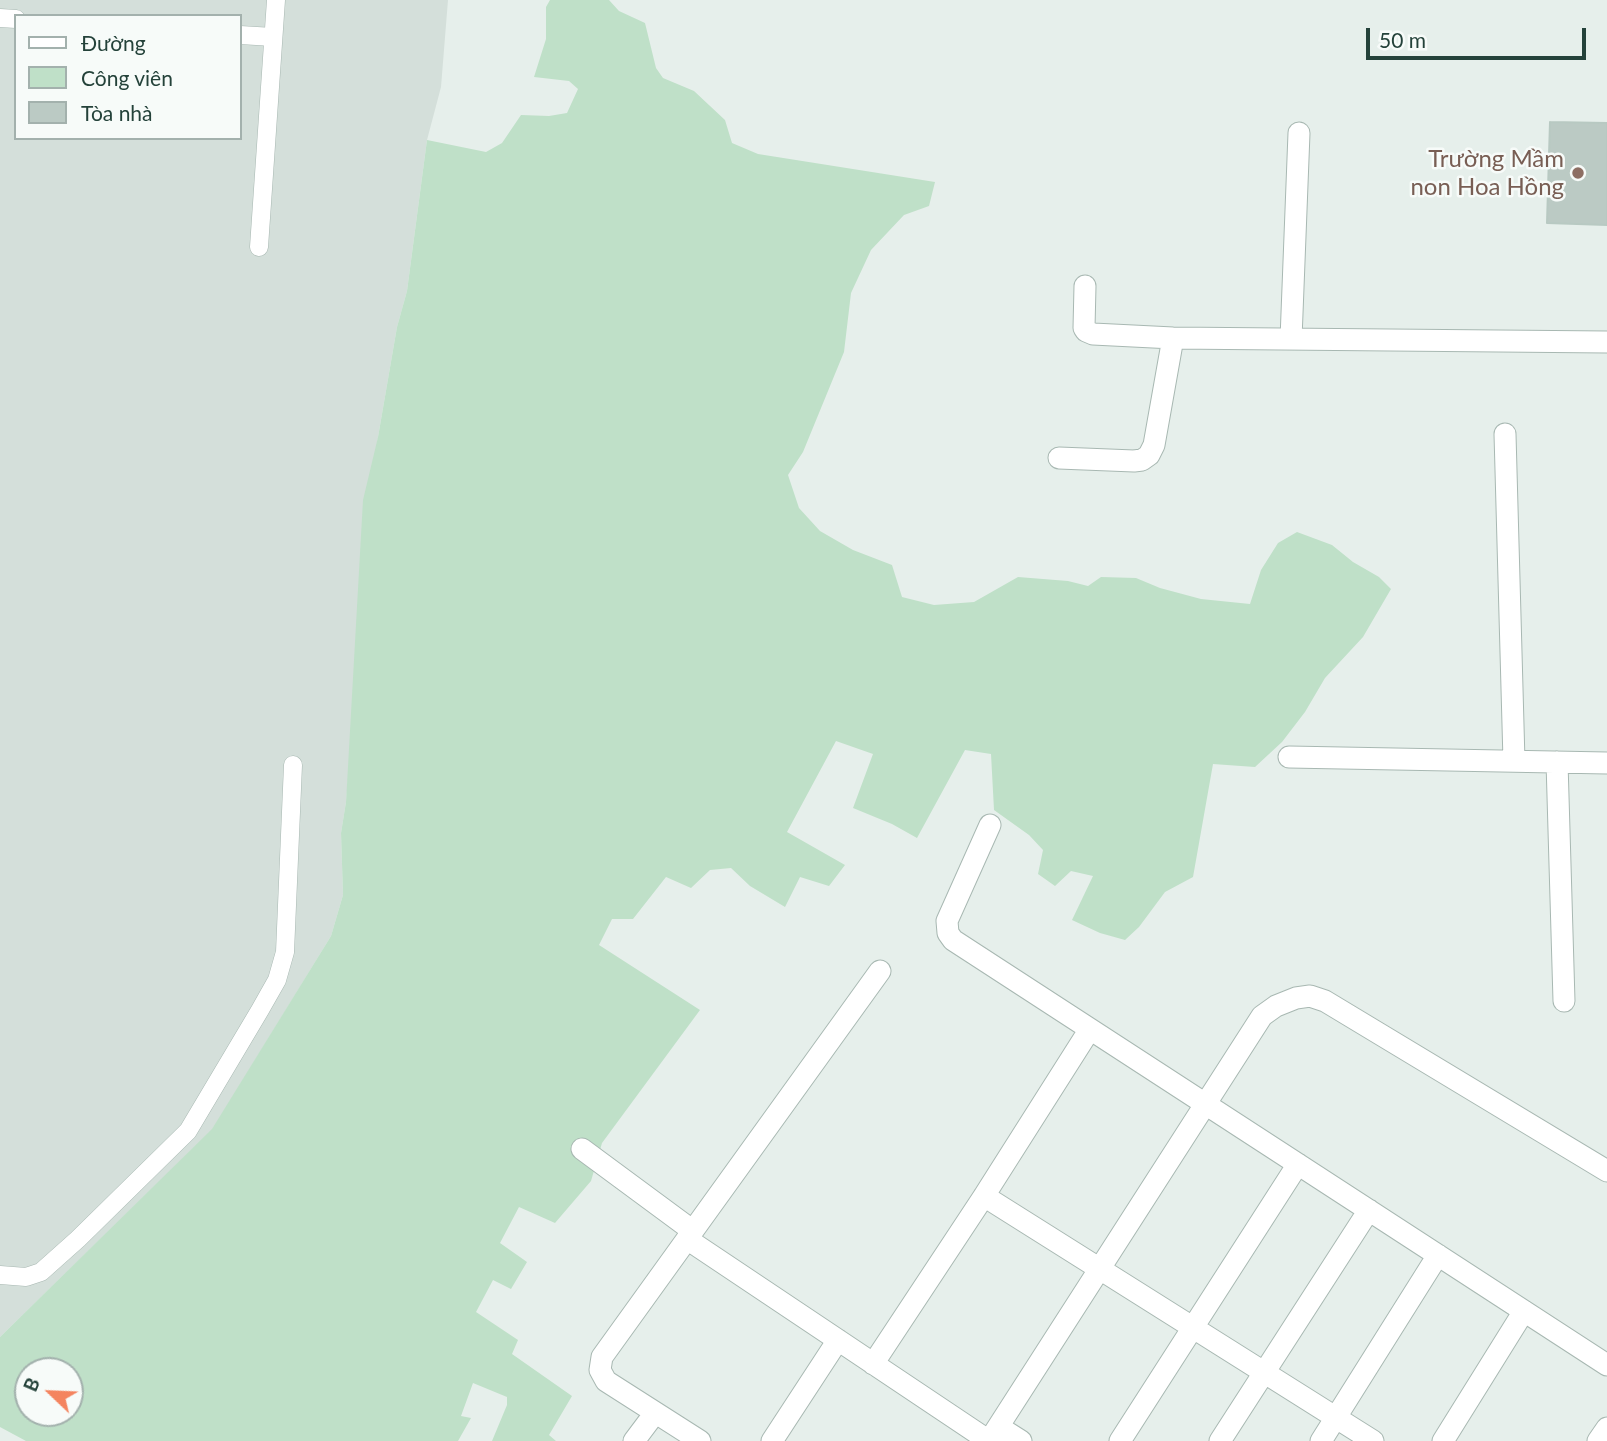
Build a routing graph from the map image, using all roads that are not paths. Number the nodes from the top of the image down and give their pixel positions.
1 (276, 0) edge
2 (242, 35) edge
3 (273, 37) junction
4 (1299, 133) dead end
5 (259, 247) dead end
6 (1084, 286) dead end
7 (1173, 338) junction
8 (1291, 339) junction
9 (1607, 342) edge
10 (1504, 434) dead end
11 (1059, 458) dead end
12 (1289, 757) dead end
13 (1514, 761) junction
14 (1557, 762) junction
15 (1607, 762) edge
16 (293, 765) dead end
17 (990, 825) dead end
18 (880, 971) dead end
19 (1564, 1002) dead end
20 (1090, 1029) junction
21 (1206, 1104) junction
22 (582, 1149) dead end
23 (1298, 1164) junction
24 (1607, 1171) edge
25 (984, 1196) junction
26 (1369, 1210) junction
27 (690, 1235) junction
28 (1438, 1255) junction
29 (1100, 1269) junction
30 (0, 1275) edge
31 (1524, 1311) junction
32 (1192, 1328) junction
33 (838, 1340) junction
34 (873, 1364) junction
35 (1607, 1365) edge
36 (1264, 1373) junction
37 (655, 1412) junction
38 (1336, 1418) junction
39 (1607, 1428) edge
40 (992, 1436) edge
41 (634, 1441) edge
42 (700, 1441) edge
43 (772, 1441) edge
44 (1021, 1441) edge
45 (1120, 1441) edge
46 (1220, 1441) edge
47 (1321, 1441) edge
48 (1373, 1441) edge
49 (1443, 1441) edge
50 (1598, 1441) edge

1 - 3 lane
2 - 3 lane
3 - 5 lane
4 - 8 street
6 - 7 street
7 - 8 street
7 - 11 street
8 - 9 street
10 - 13 street
12 - 13 street
13 - 14 street
14 - 15 street
14 - 19 street
16 - 30 lane
17 - 20 street
18 - 27 street
20 - 21 street
20 - 25 street
21 - 23 street
21 - 24 street
21 - 29 street
22 - 27 street
23 - 26 street
23 - 32 street
25 - 29 street
25 - 34 street
26 - 28 street
26 - 36 street
27 - 33 street
27 - 37 street
28 - 31 street
28 - 38 street
29 - 32 street
29 - 40 street
31 - 35 street
31 - 49 street
32 - 36 street
32 - 45 street
33 - 34 street
33 - 43 street
34 - 40 street
36 - 38 street
36 - 46 street
37 - 41 street
37 - 42 street
38 - 47 street
38 - 48 street
39 - 50 street
40 - 44 street

